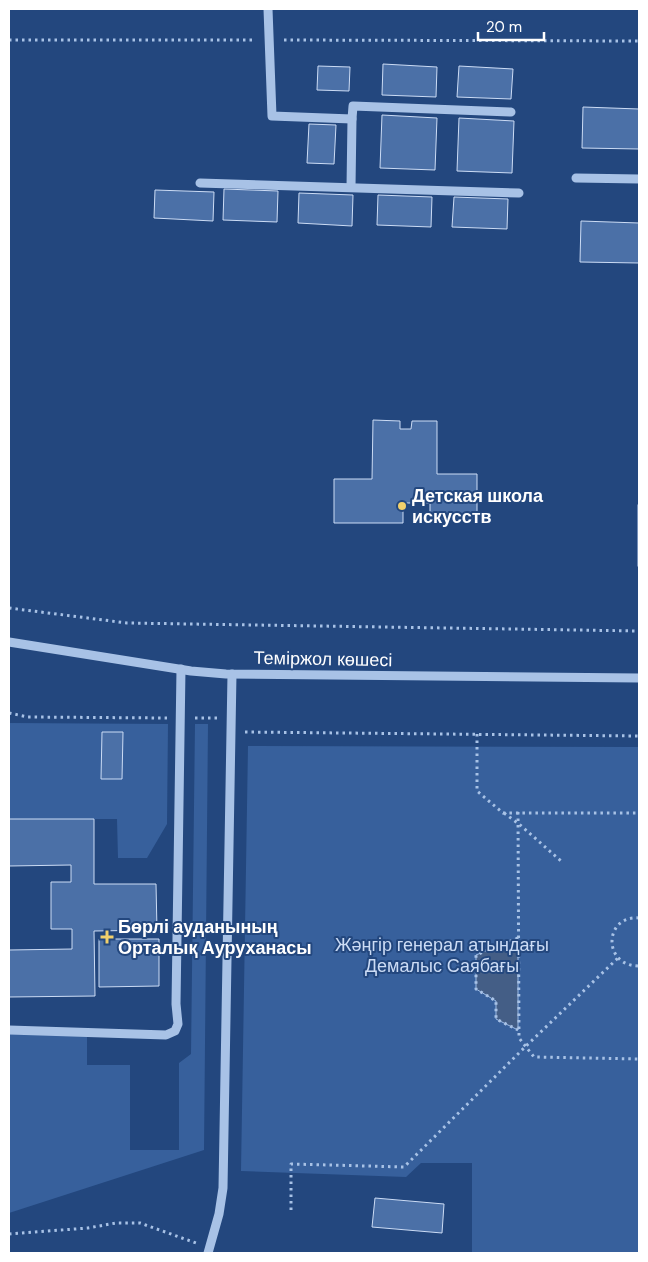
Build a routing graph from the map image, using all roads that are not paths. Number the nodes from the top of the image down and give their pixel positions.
1 (268, 9) edge
2 (511, 112) dead end
3 (352, 119) junction
4 (576, 178) dead end
5 (639, 179) edge
6 (200, 183) dead end
7 (351, 187) junction
8 (519, 192) dead end
9 (9, 642) edge
10 (181, 669) junction
11 (232, 674) junction
12 (639, 678) edge
13 (9, 1030) edge
14 (209, 1251) edge

1 - 3 street
2 - 3 street
3 - 7 street
4 - 5 street
6 - 7 street
7 - 8 street
9 - 10 street, Теміржол көшесі
10 - 11 street, Теміржол көшесі
10 - 13 street
11 - 12 street, Теміржол көшесі
11 - 14 street

